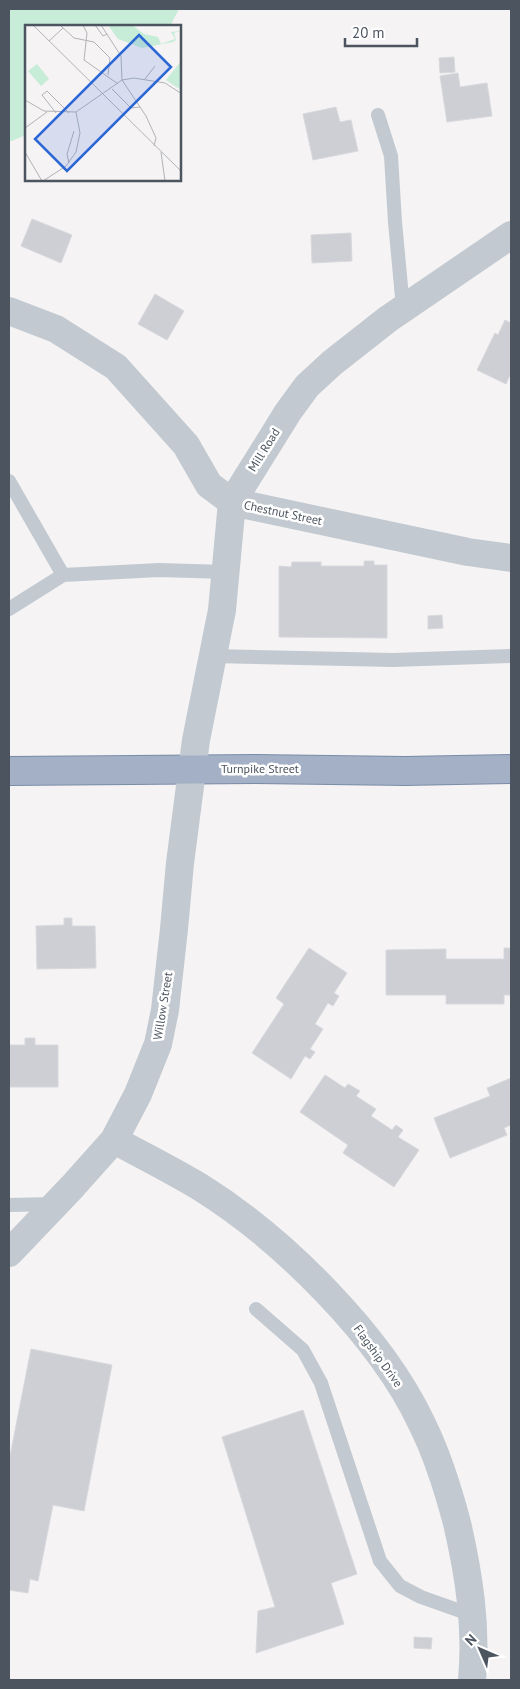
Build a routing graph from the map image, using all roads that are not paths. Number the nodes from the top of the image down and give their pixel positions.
1 (378, 115) dead end
2 (511, 235) edge
3 (403, 308) junction
4 (9, 311) edge
5 (9, 482) edge
6 (232, 502) junction
7 (511, 558) edge
8 (226, 572) junction
9 (63, 575) junction
10 (9, 609) edge
11 (212, 656) junction
12 (511, 656) edge
13 (193, 769) junction
14 (511, 769) edge
15 (9, 771) edge
16 (114, 1140) junction
17 (57, 1204) junction
18 (9, 1205) edge
19 (9, 1253) edge
20 (256, 1309) dead end
21 (472, 1615) junction
22 (472, 1680) edge

1 - 3 lane
2 - 3 street, Mill Road
3 - 6 street, Mill Road
4 - 6 street, Chestnut Street
5 - 9 lane
6 - 7 street, Chestnut Street
6 - 8 street, Mill Road
8 - 9 lane
8 - 11 street, Mill Road
9 - 10 lane
11 - 12 lane
11 - 13 street, Mill Road
13 - 14 highway, Turnpike Street
13 - 15 highway, Turnpike Street
13 - 16 street, Willow Street
16 - 17 street, Willow Street
16 - 21 street, Flagship Drive
17 - 18 lane
17 - 19 street, Willow Street
20 - 21 lane
21 - 22 street, Flagship Drive

